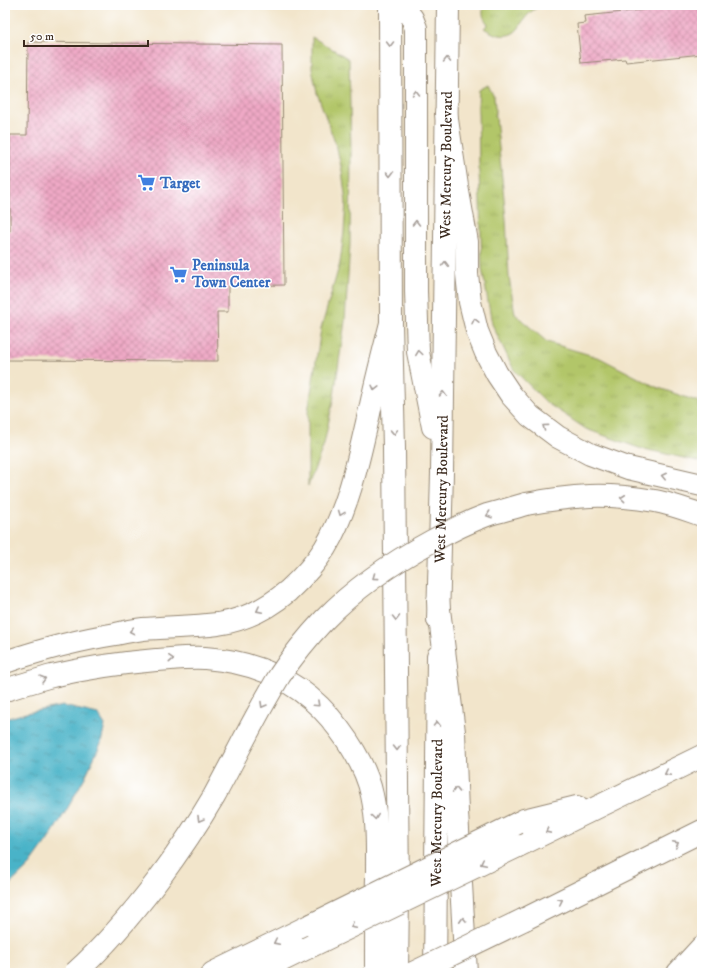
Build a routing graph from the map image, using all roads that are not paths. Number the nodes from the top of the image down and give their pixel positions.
1 (390, 5) edge
2 (401, 5) edge
3 (448, 5) edge
4 (446, 113) junction
5 (391, 323) junction
6 (442, 474) junction
7 (702, 484) edge
8 (702, 516) edge
9 (438, 601) junction
10 (5, 662) edge
11 (5, 690) edge
12 (702, 756) edge
13 (621, 796) junction
14 (702, 831) edge
15 (702, 946) edge
16 (76, 973) edge
17 (213, 973) edge
18 (256, 973) edge
19 (376, 973) edge
20 (398, 973) edge
21 (413, 973) edge
22 (435, 973) edge
23 (466, 973) edge
24 (678, 973) edge

1 -> 5 main road
6 -> 2 main road
4 -> 3 main road, West Mercury Boulevard
6 -> 4 main road, West Mercury Boulevard
7 -> 4 main road
5 -> 10 main road
5 -> 20 main road
6 - 9 main road, West Mercury Boulevard
8 -> 16 main road, bridge
22 -> 9 main road, West Mercury Boulevard
23 -> 9 main road
11 -> 19 main road
12 -> 13 main road
13 -> 17 main road, bridge
13 -> 18 main road, bridge
21 -> 14 main road, bridge
15 - 24 main road

